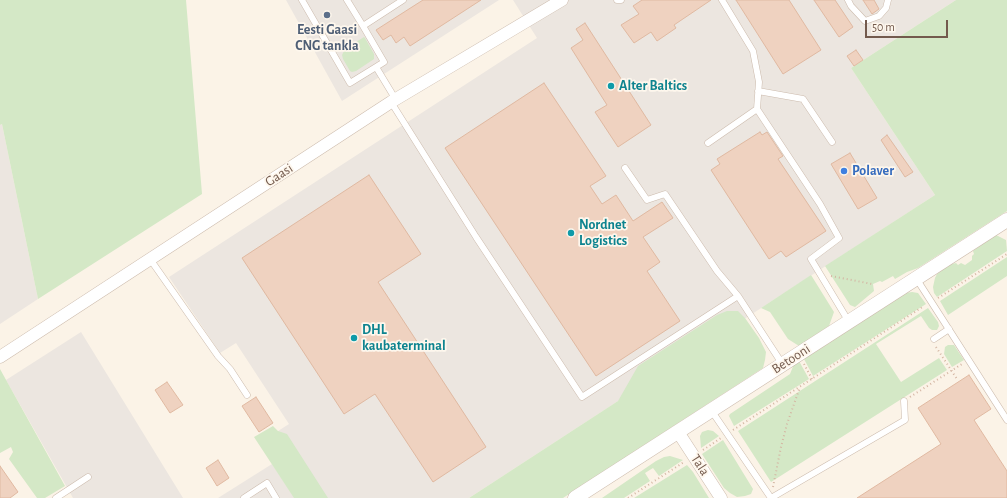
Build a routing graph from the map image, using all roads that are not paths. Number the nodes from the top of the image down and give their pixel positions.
1 (302, 0) edge
2 (347, 0) edge
3 (403, 0) edge
4 (562, 0) edge
5 (617, 0) edge
6 (621, 0) edge
7 (722, 0) edge
8 (848, 0) edge
9 (888, 0) edge
10 (363, 26) junction
11 (376, 67) junction
12 (758, 91) junction
13 (393, 101) junction
14 (757, 109) junction
15 (832, 142) dead end
16 (708, 143) dead end
17 (625, 168) dead end
18 (1006, 223) edge
19 (150, 258) junction
20 (916, 278) junction
21 (738, 296) junction
22 (849, 322) junction
23 (949, 329) junction
24 (934, 342) road end
25 (0, 357) edge
26 (783, 364) junction
27 (247, 395) dead end
28 (904, 401) road end
29 (711, 410) junction
30 (1007, 420) edge
31 (678, 432) junction
32 (88, 477) dead end
33 (56, 498) edge
34 (244, 498) edge
35 (276, 498) edge
36 (575, 498) edge
37 (721, 498) edge
38 (771, 498) edge

1 - 11 lane
2 - 10 lane
3 - 10 lane
4 - 13 street, Gaasi
5 - 6 lane
7 - 12 lane
8 - 9 lane
10 - 11 lane
11 - 13 lane
12 - 14 lane
12 - 15 lane
13 - 19 street, Gaasi
13 - 21 lane
14 - 16 lane
14 - 22 lane
17 - 21 lane
18 - 20 street, Betooni
19 - 25 street, Gaasi
19 - 27 lane
20 - 22 street, Betooni
20 - 23 lane
21 - 26 lane
22 - 26 street, Betooni
23 - 24 lane
23 - 30 lane
26 - 29 street, Betooni
28 - 38 lane
29 - 31 street, Betooni
29 - 38 lane
31 - 36 street, Betooni
31 - 37 street, Tala
32 - 33 lane
34 - 35 lane

